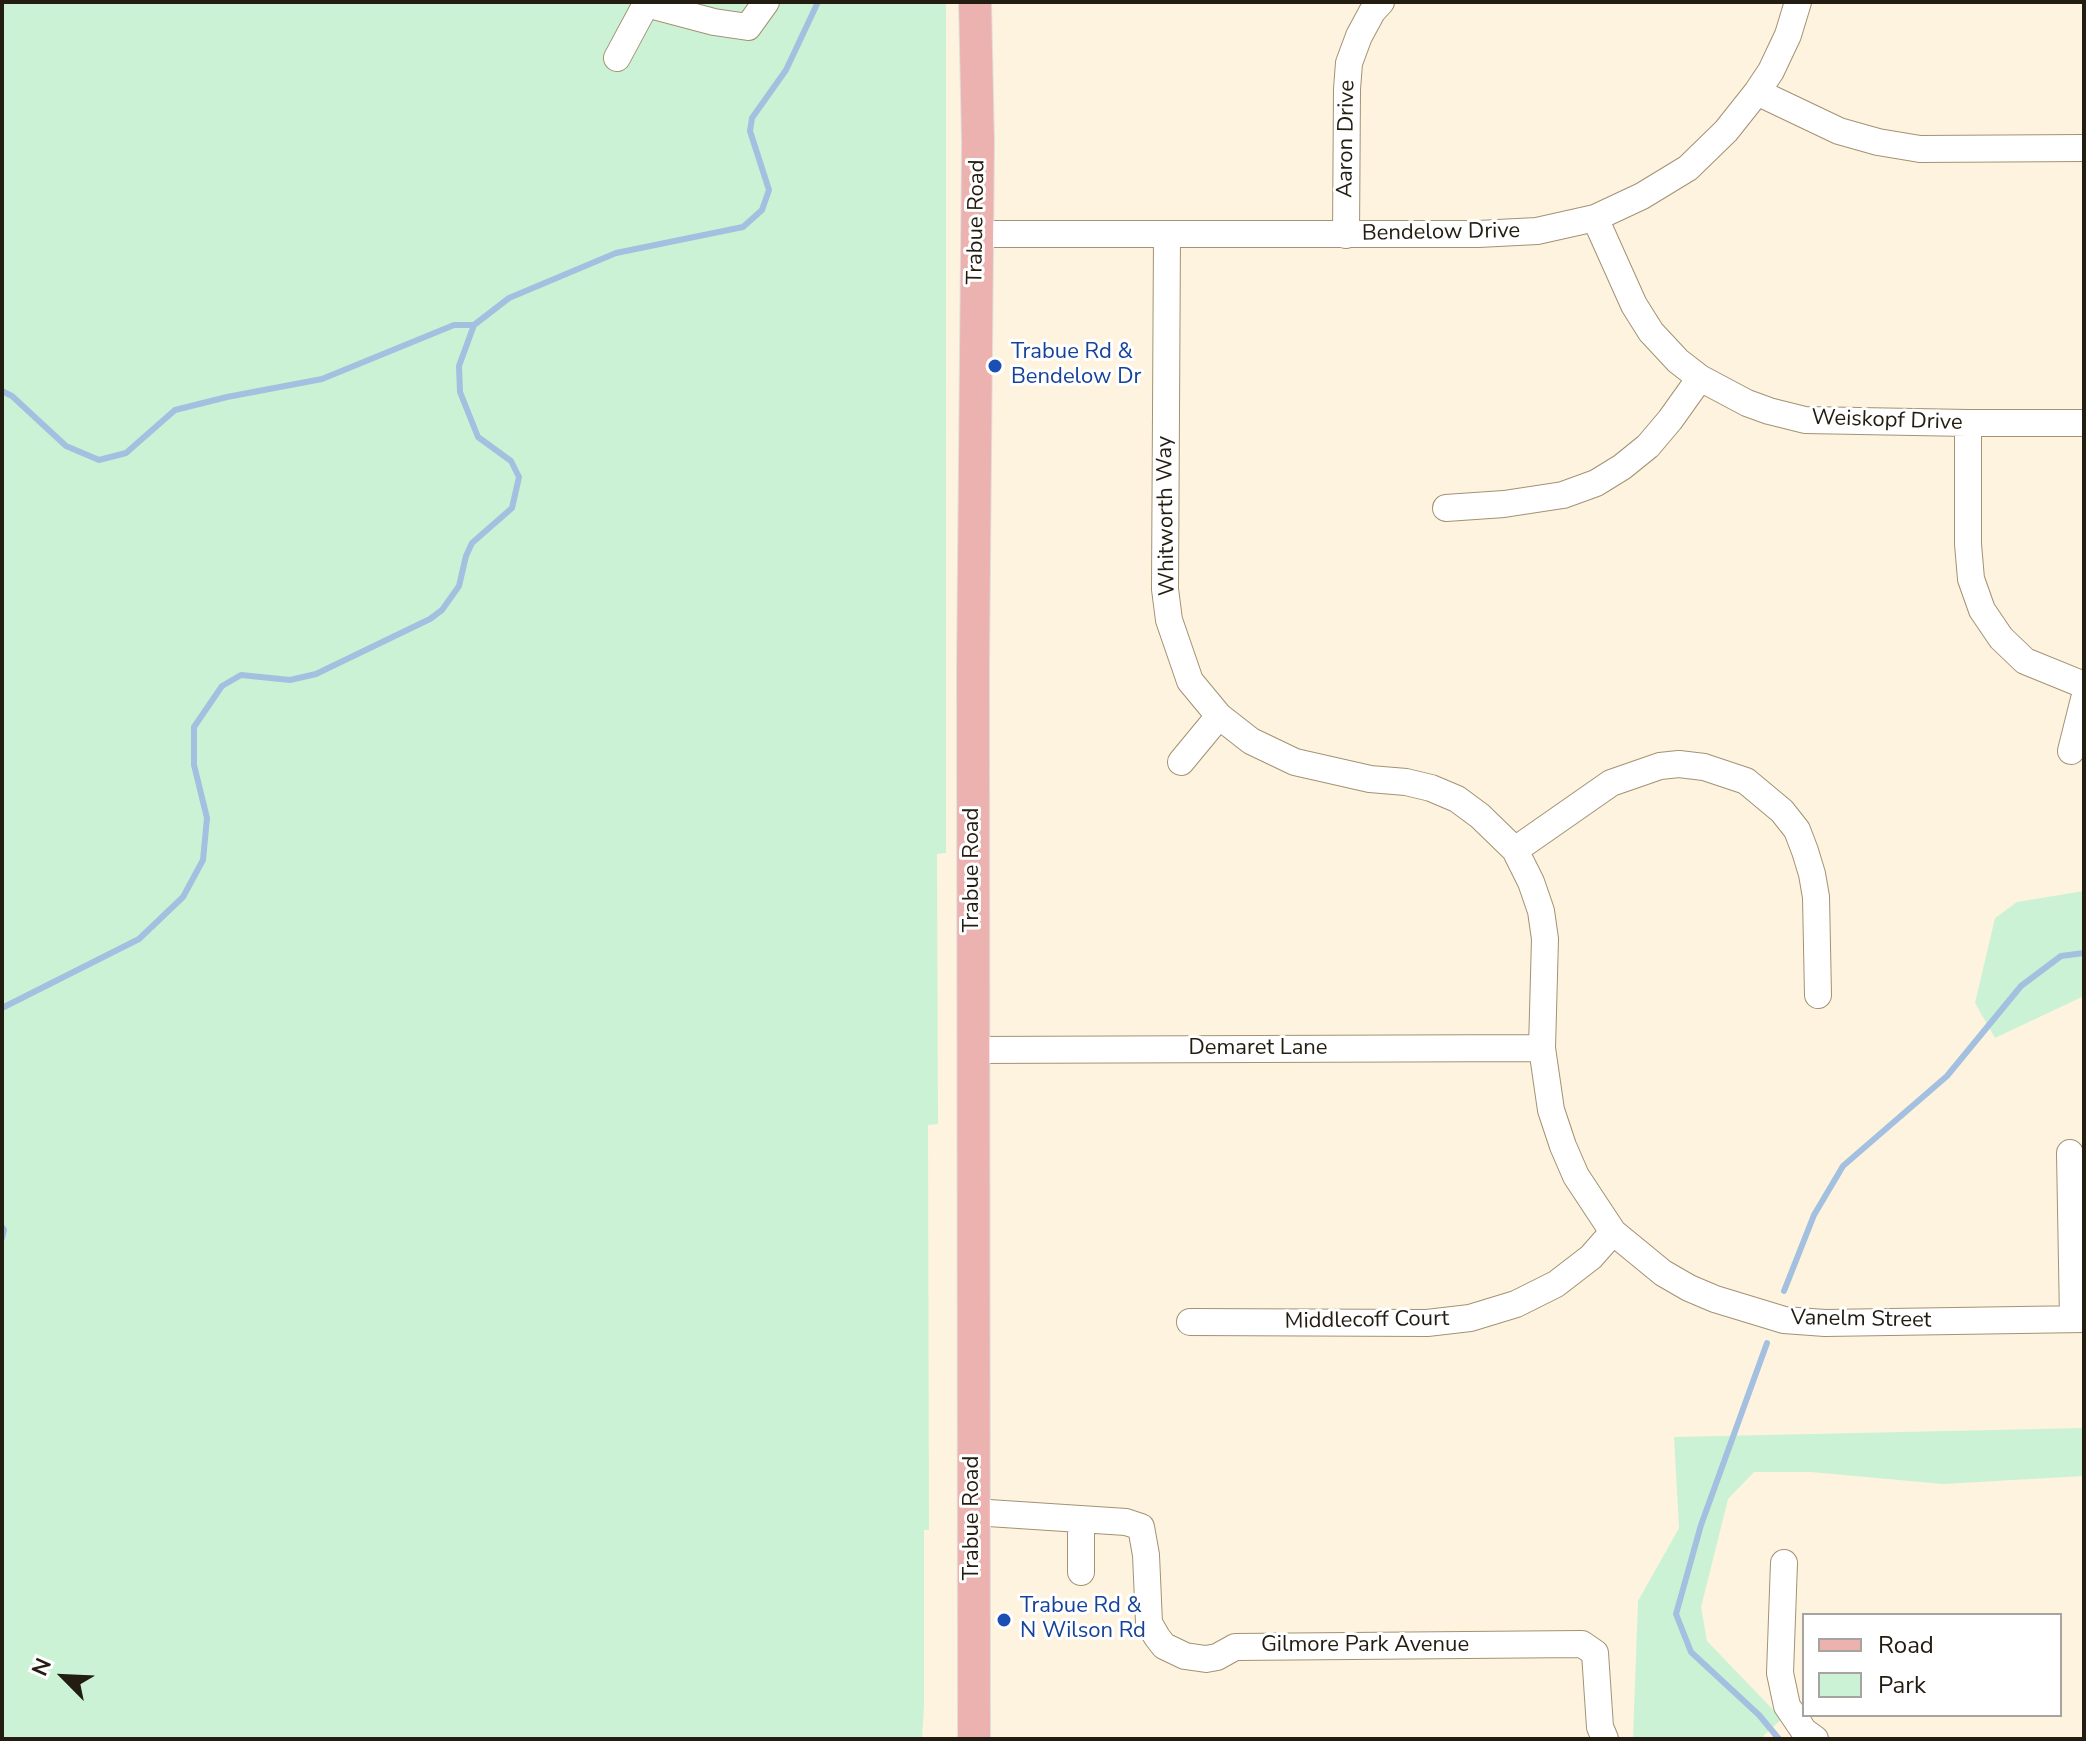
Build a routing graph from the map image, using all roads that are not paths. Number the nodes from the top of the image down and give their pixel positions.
1 (766, 2) edge
2 (975, 2) edge
3 (1381, 2) edge
4 (1798, 2) edge
5 (617, 58) dead end
6 (1757, 92) junction
7 (2084, 148) edge
8 (1595, 218) junction
9 (977, 234) junction
10 (1167, 235) junction
11 (1346, 235) junction
12 (1700, 378) junction
13 (1968, 423) junction
14 (2084, 423) edge
15 (1446, 508) dead end
16 (2084, 685) edge
17 (2084, 699) edge
18 (1219, 716) junction
19 (2071, 751) dead end
20 (1181, 762) dead end
21 (1515, 850) junction
22 (1818, 995) dead end
23 (1542, 1048) junction
24 (973, 1050) junction
25 (2070, 1153) dead end
26 (1613, 1232) junction
27 (2079, 1319) edge
28 (1190, 1322) dead end
29 (973, 1512) junction
30 (1081, 1519) junction
31 (1784, 1563) dead end
32 (1081, 1572) dead end
33 (1600, 1735) edge
34 (974, 1739) edge
35 (1815, 1739) edge

1 - 5 street
2 - 9 main road, Trabue Road
3 - 11 street, Aaron Drive
4 - 6 street, Bendelow Drive
6 - 7 street
6 - 8 street, Bendelow Drive
8 - 11 street, Bendelow Drive
8 - 12 street, Weiskopf Drive
9 - 10 street, Bendelow Drive
9 - 24 main road, Trabue Road
10 - 11 street, Bendelow Drive
10 - 18 street, Whitworth Way
12 - 13 street, Weiskopf Drive
12 - 15 street
13 - 14 street, Weiskopf Drive
13 - 16 street
17 - 19 street
18 - 20 street
18 - 21 street, Whitworth Way
21 - 22 street
21 - 23 street, Whitworth Way
23 - 24 street, Demaret Lane
23 - 26 street, Whitworth Way
24 - 29 main road, Trabue Road
25 - 27 street
26 - 27 street, Vanelm Street
26 - 28 street, Middlecoff Court
29 - 30 street, Gilmore Park Avenue
29 - 34 main road, Trabue Road
30 - 32 street
30 - 33 street, Gilmore Park Avenue
31 - 35 street

